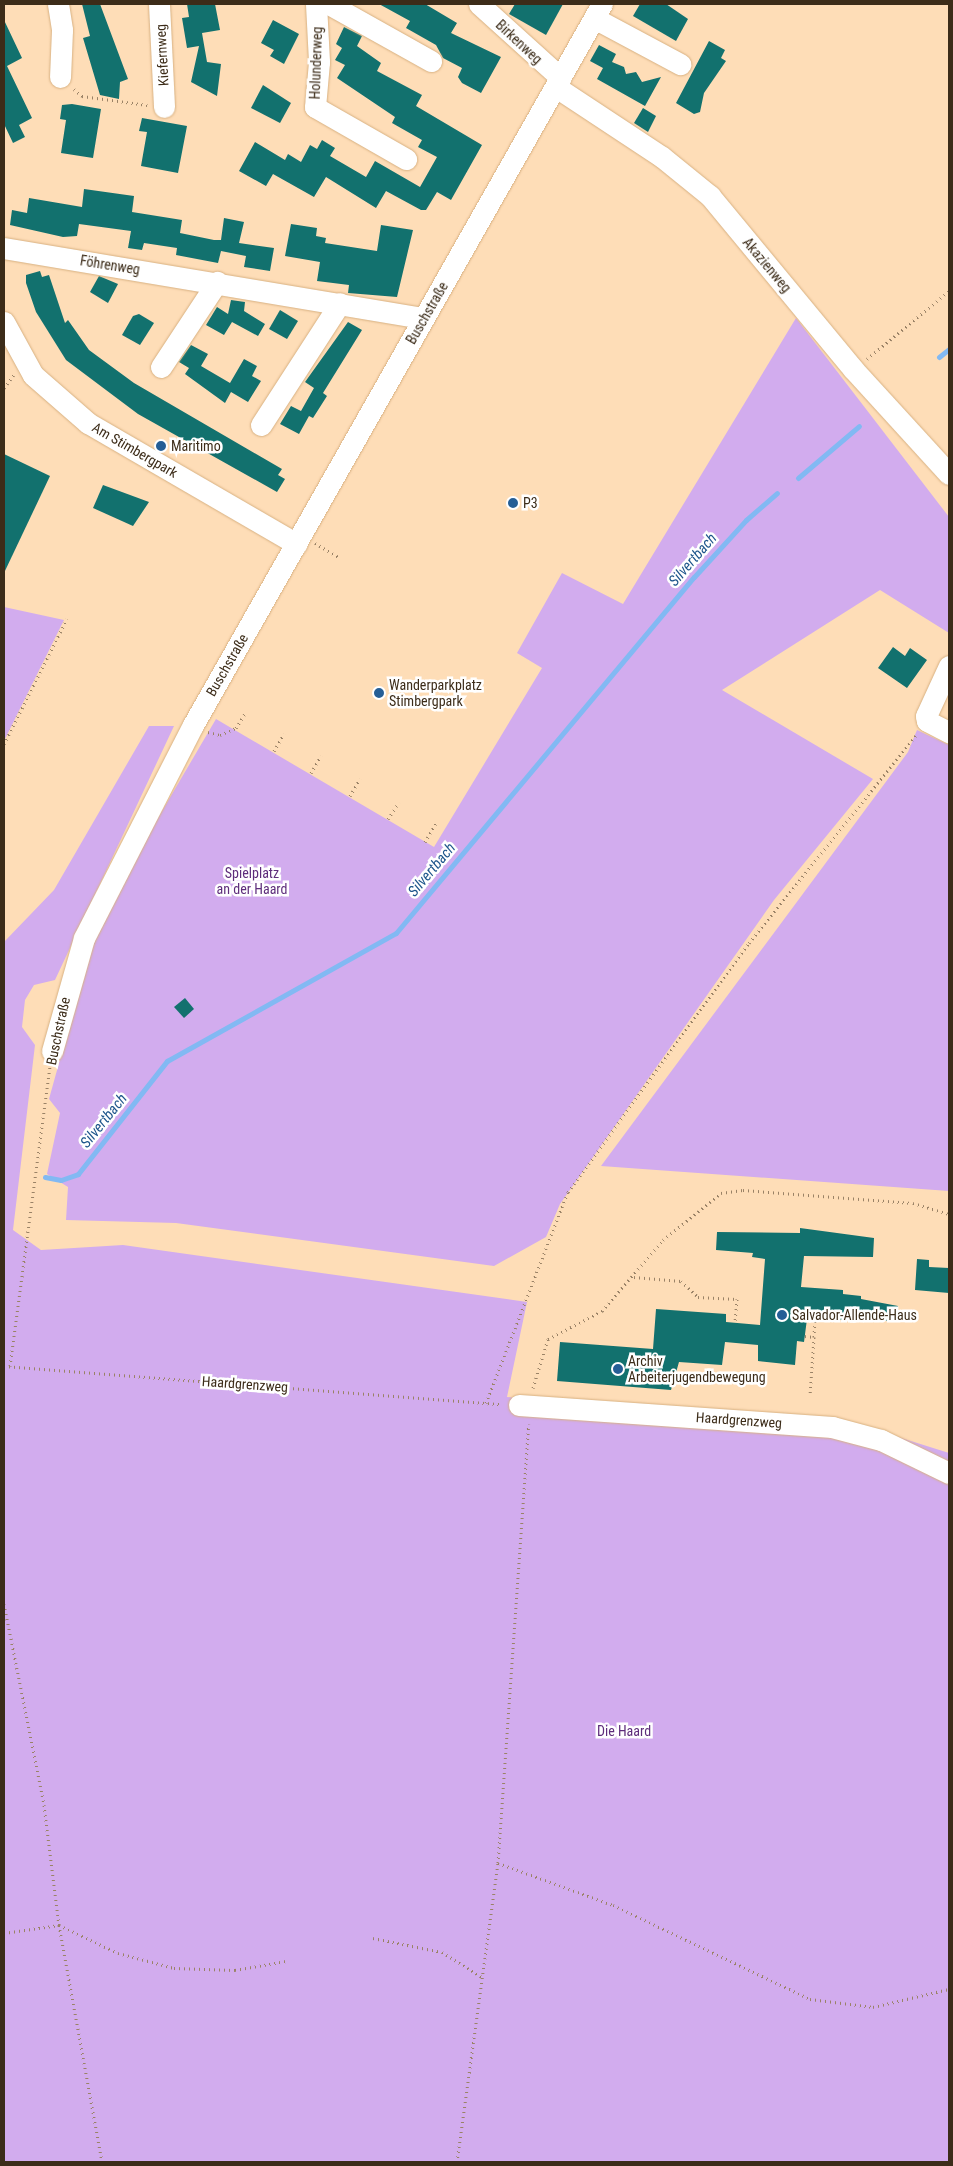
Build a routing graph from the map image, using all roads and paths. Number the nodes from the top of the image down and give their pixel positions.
1 (58, 4) edge
2 (159, 4) edge
3 (316, 4) edge
4 (329, 4) edge
5 (479, 4) edge
6 (598, 11) edge
7 (431, 60) dead end
8 (680, 64) dead end
9 (60, 77) joint
10 (559, 83) junction
11 (164, 107) joint
12 (406, 159) dead end
13 (4, 248) edge
14 (217, 282) junction
15 (949, 291) edge
16 (340, 302) junction
17 (423, 318) junction
18 (4, 322) edge
19 (162, 367) dead end
20 (853, 370) junction
21 (261, 424) dead end
22 (949, 474) edge
23 (299, 540) junction
24 (338, 557) dead end
25 (67, 619) dead end
26 (949, 666) edge
27 (246, 712) dead end
28 (927, 721) junction
29 (193, 725) junction
30 (949, 732) edge
31 (284, 734) dead end
32 (4, 744) edge
33 (274, 751) dead end
34 (321, 756) dead end
35 (311, 773) dead end
36 (360, 779) dead end
37 (350, 796) dead end
38 (399, 802) dead end
39 (388, 819) dead end
40 (436, 823) dead end
41 (425, 842) dead end
42 (52, 1051) joint
43 (949, 1214) edge
44 (634, 1276) junction
45 (822, 1316) dead end
46 (735, 1323) dead end
47 (805, 1336) dead end
48 (814, 1337) junction
49 (4, 1366) edge
50 (10, 1366) junction
51 (810, 1396) dead end
52 (525, 1405) junction
53 (949, 1473) edge
54 (4, 1604) edge
55 (498, 1863) junction
56 (59, 1925) junction
57 (4, 1933) edge
58 (372, 1938) dead end
59 (286, 1961) dead end
60 (482, 1976) junction
61 (949, 1989) edge
62 (102, 2162) edge
63 (456, 2162) edge

1 - 9 street
2 - 11 street, Kiefernweg
3 - 12 street, Holunderweg
4 - 7 street
5 - 10 street, Birkenweg
6 - 8 street, Buschstraße
6 - 10 street, Buschstraße
9 - 11 path
10 - 17 street, Buschstraße
10 - 20 street, Akazienweg
13 - 14 street, Föhrenweg
14 - 16 street, Föhrenweg
14 - 19 street
15 - 20 path
16 - 17 street, Föhrenweg
16 - 21 street
17 - 23 street, Buschstraße
18 - 23 street, Am Stimbergpark
20 - 22 street, Akazienweg
23 - 24 path
23 - 29 street, Buschstraße
25 - 32 path
26 - 28 street
27 - 29 path
28 - 30 street
28 - 50 path, Haardgrenzweg
29 - 42 street, Buschstraße
31 - 33 path
34 - 35 path
36 - 37 path
38 - 39 path
40 - 41 path
42 - 50 path, Buschstraße
43 - 44 path
44 - 46 path
44 - 52 path
45 - 48 path
47 - 48 path
48 - 51 path
49 - 50 path, Haardgrenzweg
52 - 53 street, Haardgrenzweg
52 - 55 path
54 - 56 path
55 - 60 path
55 - 61 path
56 - 57 path
56 - 59 path
56 - 62 path
58 - 60 path
60 - 63 path

